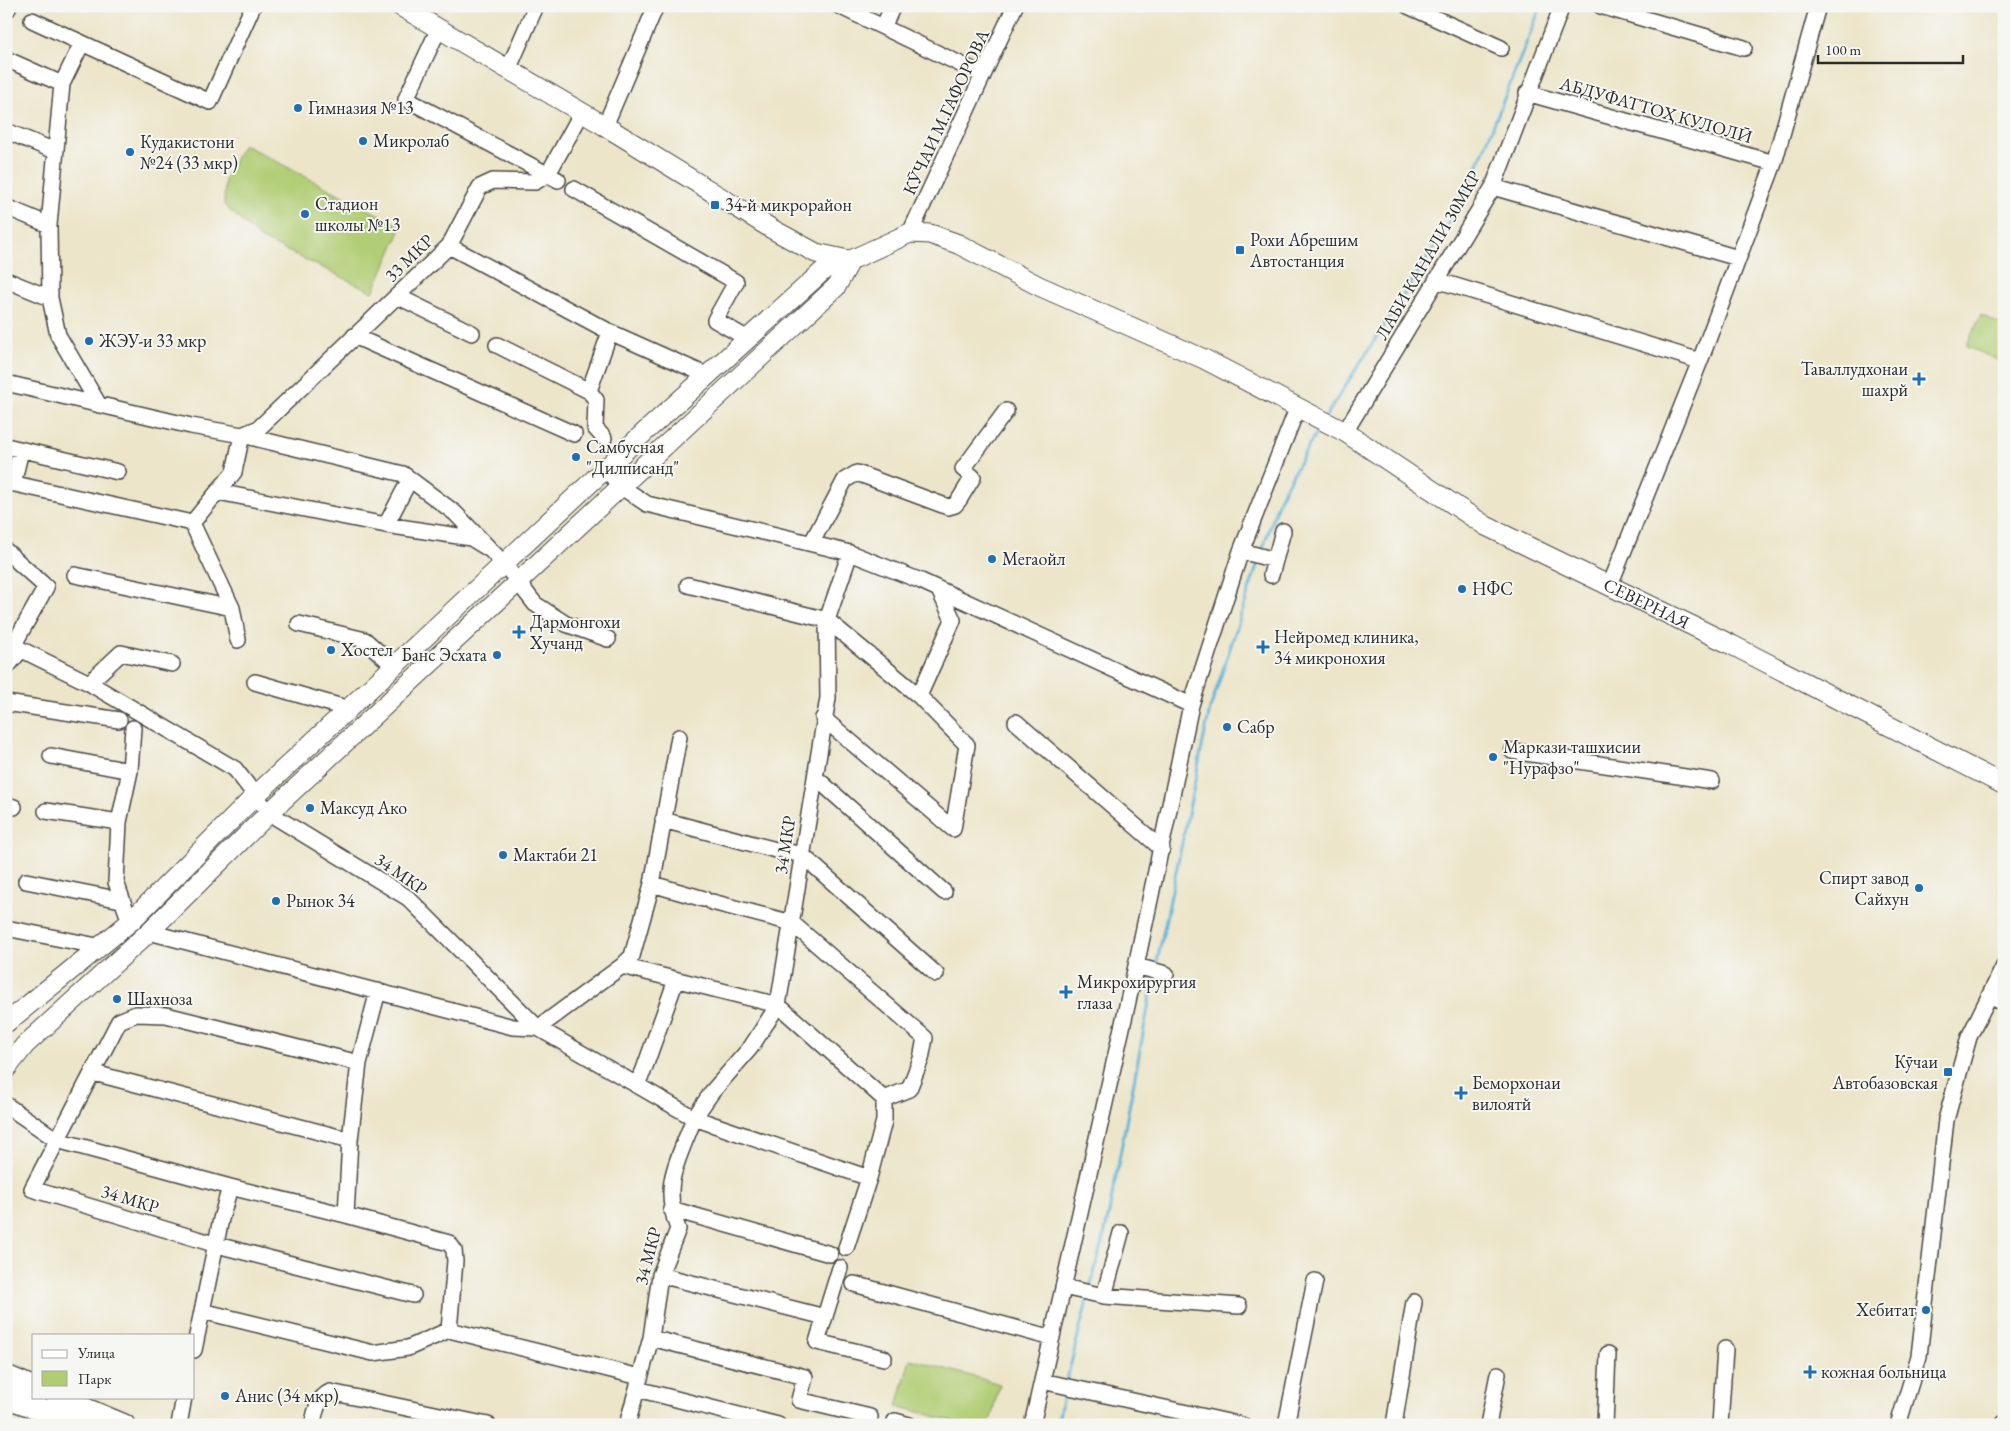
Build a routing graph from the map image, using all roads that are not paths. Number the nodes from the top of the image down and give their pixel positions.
1 (253, 6) edge
2 (536, 6) edge
3 (656, 6) edge
4 (839, 6) edge
5 (893, 6) edge
6 (1015, 6) edge
7 (1408, 6) edge
8 (1562, 6) edge
9 (1600, 6) edge
10 (1818, 6) edge
11 (411, 9) edge
12 (32, 20) dead end
13 (883, 27) junction
14 (438, 28) junction
15 (82, 42) junction
16 (1501, 48) dead end
17 (1744, 48) dead end
18 (6, 59) edge
19 (508, 70) junction
20 (983, 75) junction
21 (62, 84) junction
22 (1527, 93) junction
23 (581, 114) junction
24 (605, 126) junction
25 (6, 131) edge
26 (55, 151) junction
27 (1774, 163) junction
28 (553, 177) junction
29 (1492, 187) junction
30 (574, 188) dead end
31 (6, 207) edge
32 (49, 225) junction
33 (910, 233) junction
34 (449, 246) junction
35 (816, 253) junction
36 (1738, 258) junction
37 (852, 260) junction
38 (814, 279) junction
39 (6, 280) edge
40 (1436, 280) junction
41 (397, 296) junction
42 (50, 298) junction
43 (783, 306) junction
44 (797, 323) junction
45 (610, 332) junction
46 (472, 333) dead end
47 (354, 336) junction
48 (748, 339) junction
49 (498, 345) dead end
50 (1700, 360) junction
51 (706, 376) junction
52 (6, 383) edge
53 (589, 391) junction
54 (99, 405) junction
55 (1297, 409) junction
56 (1006, 411) dead end
57 (1345, 432) junction
58 (574, 434) dead end
59 (242, 435) junction
60 (604, 438) dead end
61 (6, 446) edge
62 (22, 450) junction
63 (606, 469) junction
64 (118, 472) dead end
65 (410, 479) junction
66 (10, 483) edge
67 (620, 486) junction
68 (218, 492) junction
69 (192, 524) junction
70 (386, 525) junction
71 (1283, 531) dead end
72 (812, 542) junction
73 (489, 549) junction
74 (6, 551) edge
75 (1241, 552) junction
76 (850, 553) junction
77 (506, 565) junction
78 (76, 575) dead end
79 (518, 583) junction
80 (688, 585) dead end
81 (1610, 585) junction
82 (939, 590) junction
83 (232, 608) junction
84 (827, 620) junction
85 (299, 624) dead end
86 (608, 639) dead end
87 (238, 640) dead end
88 (12, 645) edge
89 (172, 664) dead end
90 (394, 666) junction
91 (6, 668) edge
92 (255, 682) dead end
93 (89, 683) junction
94 (918, 696) junction
95 (6, 703) edge
96 (1191, 705) junction
97 (348, 709) junction
98 (823, 718) junction
99 (119, 720) dead end
100 (1016, 722) dead end
101 (133, 728) dead end
102 (679, 737) dead end
103 (1512, 751) dead end
104 (51, 756) dead end
105 (130, 771) junction
106 (815, 777) junction
107 (1712, 781) dead end
108 (2004, 785) edge
109 (256, 795) junction
110 (46, 811) dead end
111 (269, 812) junction
112 (664, 820) junction
113 (119, 822) junction
114 (1162, 849) junction
115 (802, 855) junction
116 (26, 881) dead end
117 (652, 884) junction
118 (944, 892) dead end
119 (121, 900) junction
120 (130, 922) junction
121 (792, 923) junction
122 (6, 928) edge
123 (149, 932) junction
124 (102, 947) junction
125 (622, 966) junction
126 (1136, 966) junction
127 (2004, 966) edge
128 (936, 974) dead end
129 (1166, 974) dead end
130 (676, 980) junction
131 (378, 991) junction
132 (1989, 996) junction
133 (2004, 1003) edge
134 (778, 1004) junction
135 (6, 1023) edge
136 (538, 1028) junction
137 (359, 1062) junction
138 (6, 1069) edge
139 (94, 1073) junction
140 (636, 1084) junction
141 (884, 1100) junction
142 (6, 1105) edge
143 (694, 1118) junction
144 (57, 1140) junction
145 (350, 1140) junction
146 (868, 1178) junction
147 (230, 1187) junction
148 (671, 1209) junction
149 (346, 1215) junction
150 (1121, 1234) dead end
151 (217, 1245) junction
152 (846, 1248) dead end
153 (830, 1254) dead end
154 (840, 1268) dead end
155 (660, 1275) junction
156 (1315, 1281) dead end
157 (854, 1284) dead end
158 (1063, 1287) junction
159 (413, 1294) dead end
160 (1104, 1296) junction
161 (1414, 1302) dead end
162 (1239, 1306) dead end
163 (202, 1311) junction
164 (825, 1317) junction
165 (449, 1330) junction
166 (651, 1338) junction
167 (1052, 1338) junction
168 (195, 1345) edge
169 (1725, 1349) dead end
170 (1608, 1354) dead end
171 (884, 1358) dead end
172 (1498, 1374) dead end
173 (6, 1376) edge
174 (1042, 1381) junction
175 (638, 1383) junction
176 (32, 1387) edge
177 (6, 1397) edge
178 (59, 1398) edge
179 (184, 1398) edge
180 (870, 1417) dead end
181 (84, 1425) edge
182 (124, 1425) edge
183 (179, 1425) edge
184 (312, 1425) edge
185 (488, 1425) edge
186 (627, 1425) edge
187 (778, 1425) edge
188 (1032, 1425) edge
189 (1242, 1425) edge
190 (1286, 1425) edge
191 (1394, 1425) edge
192 (1488, 1425) edge
193 (1605, 1425) edge
194 (1720, 1425) edge
195 (1898, 1425) edge

1 - 15 street
2 - 19 street
3 - 24 street
4 - 13 street
5 - 13 street
6 - 20 street, КӮЧАИ М.ГАФОРОВА
7 - 16 street
8 - 22 street, ЛАБИ КАНАЛИ 30МКР
9 - 17 street
10 - 27 street
11 - 14 main road
12 - 15 street
13 - 20 street
14 - 19 main road
14 - 28 street
15 - 21 street
18 - 21 street
19 - 23 main road
20 - 33 street, КӮЧАИ М.ГАФОРОВА
21 - 26 street
22 - 27 street, АБДУФАТТОҲ КУЛОЛӢ
22 - 29 street, ЛАБИ КАНАЛИ 30МКР
23 - 24 main road
23 - 28 street
24 - 35 main road
25 - 26 street
26 - 32 street
27 - 36 street
28 - 34 street, 33 МКР
29 - 36 street
29 - 40 street, ЛАБИ КАНАЛИ 30МКР
30 - 48 street
31 - 32 street
32 - 42 street
33 - 37 main road
33 - 55 main road, СЕВЕРНАЯ
34 - 41 street, 33 МКР
34 - 45 street
35 - 37 main road
35 - 38 main road
36 - 50 street
37 - 38 main road
37 - 44 main road
38 - 43 main road
39 - 42 street
40 - 50 street
40 - 57 street, ЛАБИ КАНАЛИ 30МКР
41 - 46 street
41 - 47 street, 33 МКР
42 - 54 street
43 - 44 main road
43 - 48 main road
44 - 67 main road
45 - 51 street
45 - 53 street
47 - 58 street
47 - 59 street, 33 МКР
48 - 51 main road
49 - 53 street
50 - 81 street
51 - 63 main road
52 - 54 street
53 - 60 street
54 - 59 street
55 - 57 main road, СЕВЕРНАЯ
55 - 75 street
56 - 72 street
57 - 81 main road, СЕВЕРНАЯ
59 - 65 street
59 - 68 street
61 - 62 street
62 - 64 street
62 - 66 street
63 - 67 street
63 - 77 main road
65 - 70 street
65 - 73 street
66 - 69 street
67 - 72 street
67 - 79 main road
68 - 69 street
68 - 70 street
69 - 83 street
70 - 73 street
71 - 75 street
72 - 76 street
73 - 77 street
74 - 88 street
75 - 96 street
76 - 82 street
76 - 84 street, 34 МКР
77 - 79 street
77 - 90 main road
78 - 83 street
79 - 86 street
79 - 111 main road
80 - 84 street
81 - 108 main road, СЕВЕРНАЯ
82 - 94 street
82 - 96 street
83 - 87 street
84 - 94 street
84 - 98 street, 34 МКР
85 - 90 street
88 - 91 street
88 - 93 street
89 - 93 street
90 - 97 main road
92 - 97 street
93 - 109 street
94 - 98 street
95 - 99 street
96 - 114 street
97 - 109 main road
98 - 106 street, 34 МКР
100 - 114 street
101 - 105 street
102 - 112 street
103 - 107 street
104 - 105 street
105 - 113 street
106 - 115 street, 34 МКР
106 - 118 street
109 - 111 street
109 - 120 main road
110 - 113 street
111 - 123 main road
111 - 136 street, 34 МКР
112 - 115 street
112 - 117 street
113 - 119 street
114 - 126 street
115 - 121 street, 34 МКР
115 - 128 street
116 - 119 street
117 - 121 street
117 - 125 street
119 - 120 street
120 - 124 main road
121 - 134 street, 34 МКР
121 - 141 street
122 - 124 street
123 - 131 street, 34 МКР
123 - 138 main road
124 - 135 main road
125 - 130 street
125 - 136 street
126 - 129 street
126 - 158 street
127 - 132 street
130 - 134 street
130 - 140 street
131 - 136 street, 34 МКР
131 - 137 street
132 - 133 street
132 - 195 street
134 - 141 street
134 - 143 street
136 - 140 street, 34 МКР
137 - 139 street
137 - 145 street
139 - 144 street
139 - 145 street
140 - 143 street, 34 МКР
141 - 146 street
142 - 144 street
143 - 146 street, 34 МКР
143 - 148 street, 34 МКР
144 - 147 street
144 - 151 street, 34 МКР
145 - 149 street
146 - 152 street
147 - 149 street
147 - 151 street
148 - 153 street
148 - 155 street, 34 МКР
149 - 165 street
150 - 160 street
151 - 159 street, 34 МКР
151 - 163 street
154 - 164 street
155 - 164 street
155 - 166 street, 34 МКР
156 - 190 street
157 - 167 street
158 - 160 street
158 - 167 street
160 - 162 street
161 - 191 street
163 - 165 street
163 - 168 street
164 - 171 street
165 - 175 street
166 - 175 street, 34 МКР
166 - 180 street
167 - 174 street
169 - 194 street
170 - 193 street
172 - 192 street
173 - 176 highway
174 - 188 street
174 - 189 street
175 - 186 street, 34 МКР
175 - 187 street
177 - 181 highway
178 - 182 highway
179 - 183 street
184 - 185 street

